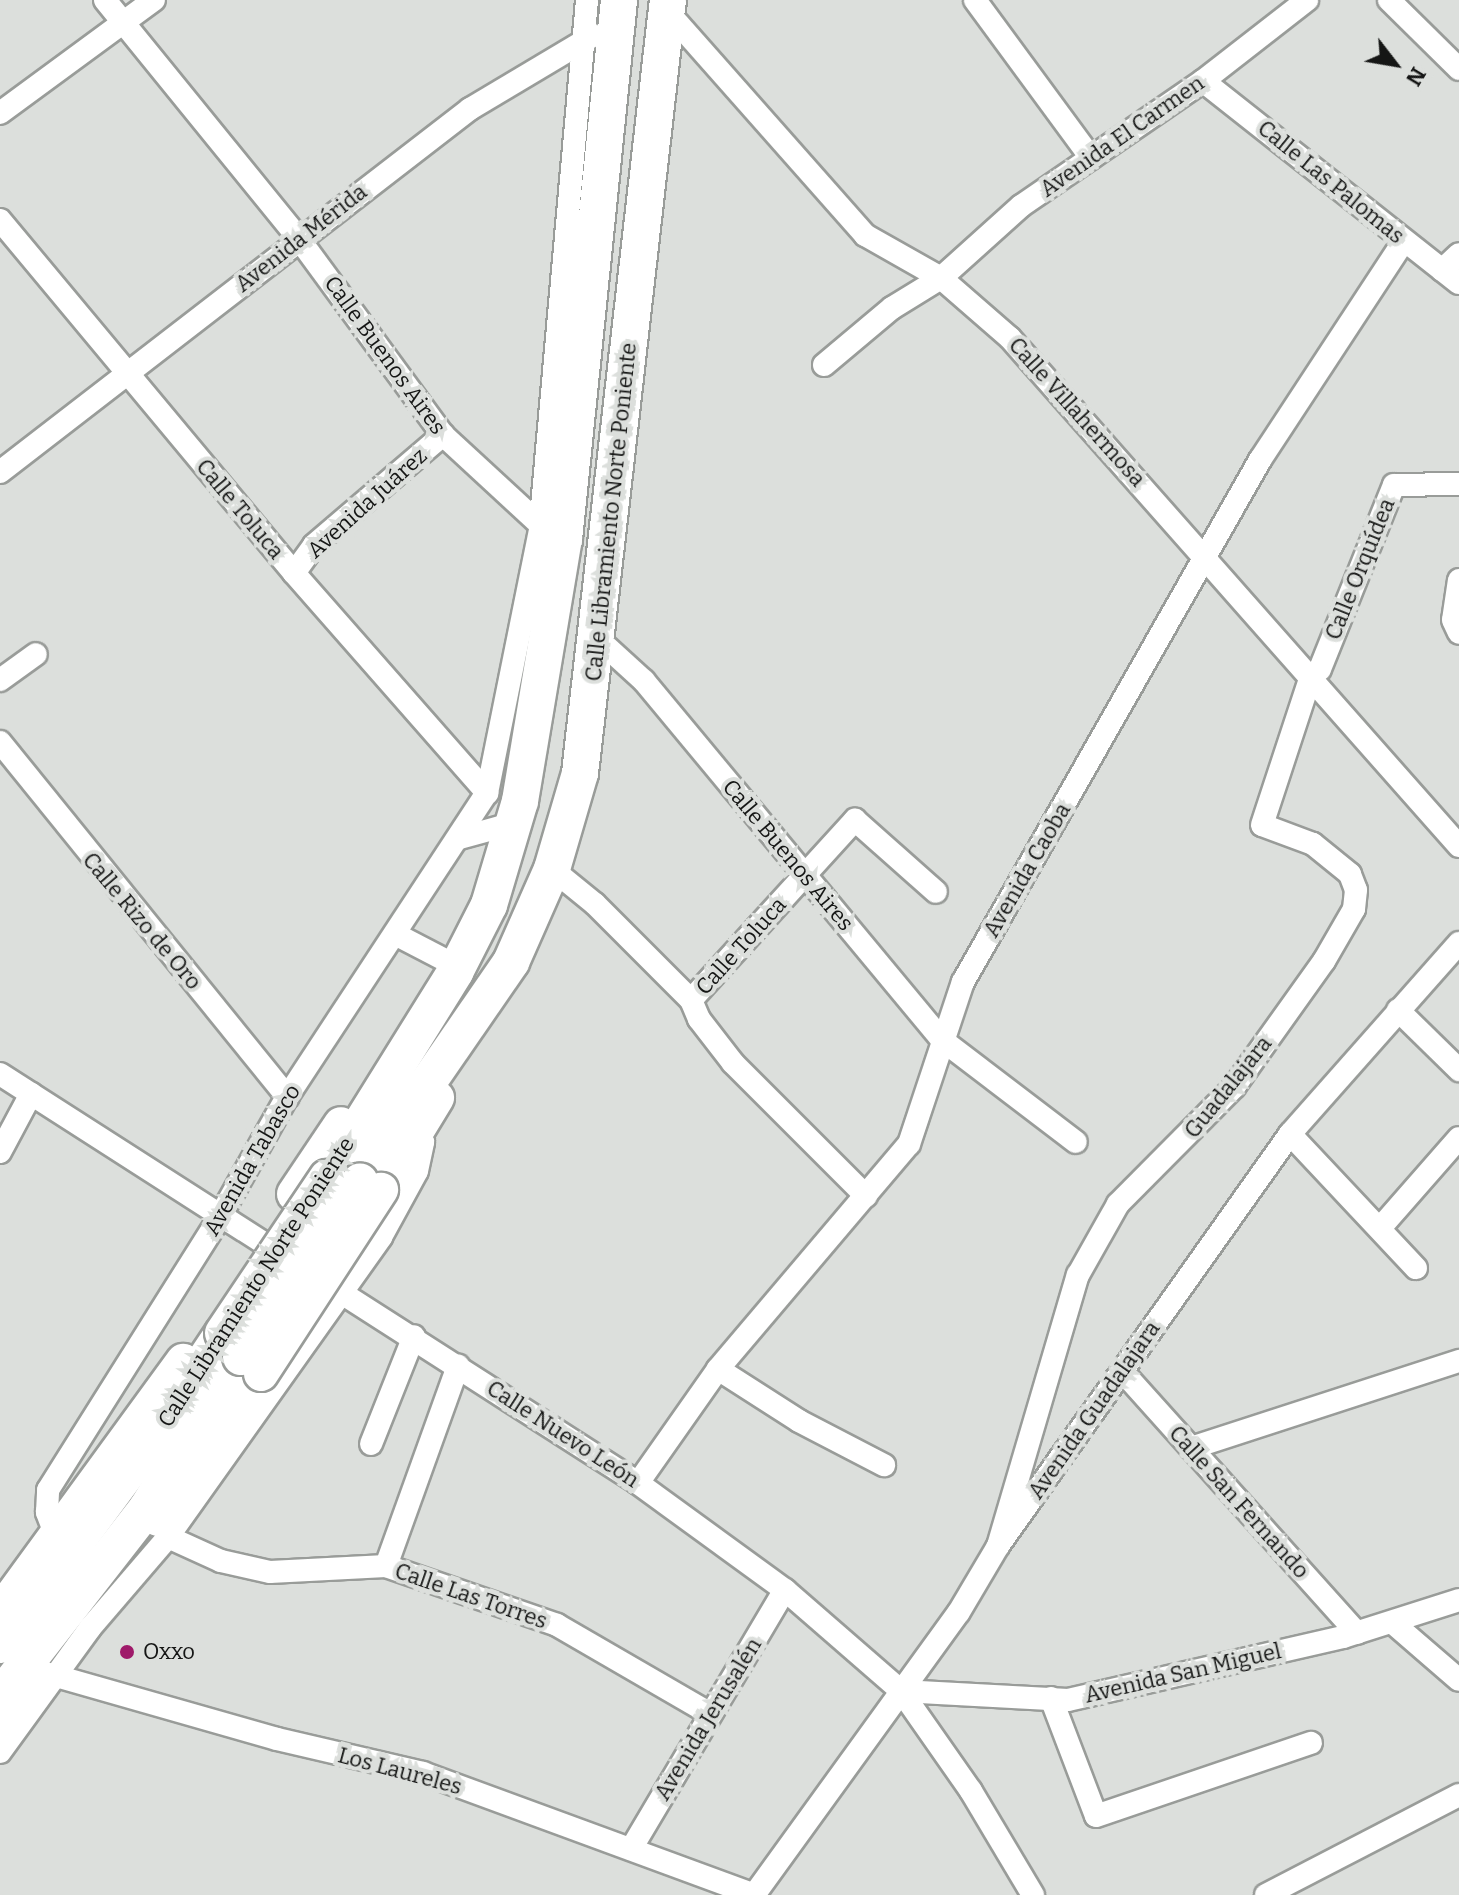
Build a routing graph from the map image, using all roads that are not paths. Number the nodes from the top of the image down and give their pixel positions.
1 (105, 0) edge
2 (154, 0) edge
3 (587, 0) edge
4 (975, 0) edge
5 (1307, 0) edge
6 (1389, 0) edge
7 (667, 6) edge
8 (121, 20) junction
9 (606, 22) edge
10 (1459, 69) edge
11 (1203, 81) junction
12 (0, 113) edge
13 (1091, 158) junction
14 (0, 220) edge
15 (299, 239) junction
16 (1404, 241) junction
17 (1459, 254) edge
18 (1450, 276) edge
19 (941, 278) junction
20 (824, 365) dead end
21 (126, 374) junction
22 (443, 435) junction
23 (0, 472) edge
24 (1459, 484) edge
25 (552, 534) junction
26 (1207, 556) junction
27 (294, 573) junction
28 (1459, 580) edge
29 (1459, 633) edge
30 (598, 639) junction
31 (36, 654) dead end
32 (1316, 673) junction
33 (0, 680) edge
34 (0, 742) edge
35 (487, 793) junction
36 (514, 823) junction
37 (460, 838) junction
38 (1459, 846) edge
39 (552, 869) junction
40 (805, 876) junction
41 (936, 892) dead end
42 (489, 905) junction
43 (397, 935) junction
44 (1459, 943) edge
45 (445, 960) junction
46 (691, 1000) junction
47 (484, 1004) junction
48 (1398, 1010) junction
49 (942, 1040) junction
50 (1459, 1070) edge
51 (0, 1074) edge
52 (31, 1094) junction
53 (287, 1097) junction
54 (415, 1132) junction
55 (1290, 1134) junction
56 (1459, 1138) edge
57 (1076, 1142) dead end
58 (0, 1152) edge
59 (356, 1183) junction
60 (866, 1196) junction
61 (219, 1218) junction
62 (1381, 1227) junction
63 (1416, 1268) dead end
64 (343, 1291) junction
65 (414, 1336) junction
66 (242, 1355) junction
67 (1459, 1361) edge
68 (458, 1366) junction
69 (718, 1369) junction
70 (1122, 1371) junction
71 (371, 1444) dead end
72 (1191, 1448) junction
73 (884, 1465) dead end
74 (638, 1483) junction
75 (56, 1536) junction
76 (168, 1537) junction
77 (998, 1546) junction
78 (386, 1566) junction
79 (785, 1590) junction
80 (1459, 1600) edge
81 (0, 1612) edge
82 (1393, 1623) junction
83 (1357, 1633) junction
84 (0, 1645) edge
85 (46, 1673) junction
86 (1459, 1680) edge
87 (901, 1691) junction
88 (0, 1697) edge
89 (1051, 1698) junction
90 (709, 1713) junction
91 (0, 1720) edge
92 (1311, 1743) dead end
93 (0, 1752) edge
94 (1459, 1795) edge
95 (631, 1849) junction
96 (754, 1895) edge
97 (1033, 1895) edge
98 (1266, 1895) edge

1 - 8 street, Calle Buenos Aires
2 - 8 street
3 - 9 street
4 - 13 street
5 - 11 street, Avenida El Carmen
6 - 10 street
7 - 19 street, Calle Villahermosa
7 - 30 highway, Calle Libramiento Norte Poniente
8 - 12 street
8 - 15 street, Calle Buenos Aires
9 - 15 street, Avenida Mérida
9 - 25 highway, Calle Libramiento Norte Poniente
11 - 13 street, Avenida El Carmen
11 - 16 street, Calle Las Palomas
13 - 19 street, Avenida El Carmen
14 - 21 street, Calle Toluca
15 - 21 street, Avenida Mérida
15 - 22 street, Calle Buenos Aires
16 - 18 street, Calle Las Palomas
16 - 26 street, Avenida Caoba
17 - 18 street
19 - 20 street, Avenida El Carmen
19 - 26 street, Calle Villahermosa
21 - 23 street, Avenida Mérida
21 - 27 street, Calle Toluca
22 - 25 street, Calle Buenos Aires
22 - 27 street, Avenida Juárez
24 - 32 street, Calle Orquídea
25 - 35 street, Avenida Tabasco
25 - 36 highway, Calle Libramiento Norte Poniente
26 - 32 street, Calle Villahermosa
26 - 49 street, Avenida Caoba
27 - 35 street, Calle Toluca
28 - 29 street
30 - 39 highway, Calle Libramiento Norte Poniente
30 - 40 street, Calle Buenos Aires
31 - 33 street
32 - 38 street, Calle Villahermosa
32 - 77 street, Guadalajara
34 - 53 street, Calle Rizo de Oro
35 - 37 street, Avenida Tabasco
36 - 37 street
36 - 42 highway, Calle Libramiento Norte Poniente
37 - 43 street, Avenida Tabasco
39 - 46 street
39 - 47 highway, Calle Libramiento Norte Poniente
40 - 41 street, Calle Toluca
40 - 46 street, Calle Toluca
40 - 49 street, Calle Buenos Aires
42 - 45 main road, Calle Libramiento Norte Poniente
42 - 59 highway, Calle Libramiento Norte Poniente
43 - 45 street
43 - 53 street, Avenida Tabasco
44 - 48 street, Avenida Guadalajara
45 - 75 main road, Calle Libramiento Norte Poniente
46 - 60 street
47 - 54 main road, Calle Libramiento Norte Poniente
47 - 59 highway, Calle Libramiento Norte Poniente
48 - 50 street
48 - 55 street, Avenida Guadalajara
49 - 57 street, Calle Buenos Aires
49 - 60 street, Avenida Caoba
51 - 52 street, Calle Nuevo León
52 - 58 street
52 - 61 street, Calle Nuevo León
53 - 61 street, Avenida Tabasco
54 - 59 main road, Calle Libramiento Norte Poniente
54 - 64 street
55 - 62 street
55 - 70 street, Avenida Guadalajara
56 - 62 street
59 - 66 highway, Calle Libramiento Norte Poniente, bridge
59 - 66 main road, Calle Libramiento Norte Poniente, bridge
60 - 69 street, Avenida Caoba
61 - 64 street, Calle Nuevo León
61 - 75 street, Avenida Tabasco
62 - 63 street
64 - 65 street, Calle Nuevo León
64 - 76 street
65 - 68 street, Calle Nuevo León
65 - 71 street
66 - 84 highway, Calle Libramiento Norte Poniente
66 - 85 main road, Calle Libramiento Norte Poniente
66 - 88 highway, Calle Libramiento Norte Poniente
67 - 72 street
68 - 74 street, Calle Nuevo León
68 - 78 street
69 - 73 street
69 - 74 street, Avenida Caoba
70 - 72 street, Calle San Fernando
70 - 77 street, Avenida Guadalajara
72 - 83 street, Calle San Fernando
74 - 79 street, Calle Nuevo León
75 - 81 main road, Calle Libramiento Norte Poniente
76 - 78 street, Calle Las Torres
76 - 85 street
77 - 87 street, Avenida Guadalajara
78 - 90 street, Calle Las Torres
79 - 87 street, Calle Nuevo León
79 - 90 street, Avenida Jerusalén
80 - 82 street, Avenida San Miguel
82 - 83 street, Avenida San Miguel
82 - 86 street
83 - 89 street, Avenida San Miguel
85 - 91 main road, Calle Libramiento Norte Poniente
85 - 93 street
85 - 95 street, Los Laureles
87 - 89 street, Avenida San Miguel
87 - 96 street, Avenida Guadalajara
87 - 97 street, Calle Nuevo León
89 - 92 street
90 - 95 street, Avenida Jerusalén
94 - 98 street
95 - 96 street, Los Laureles

